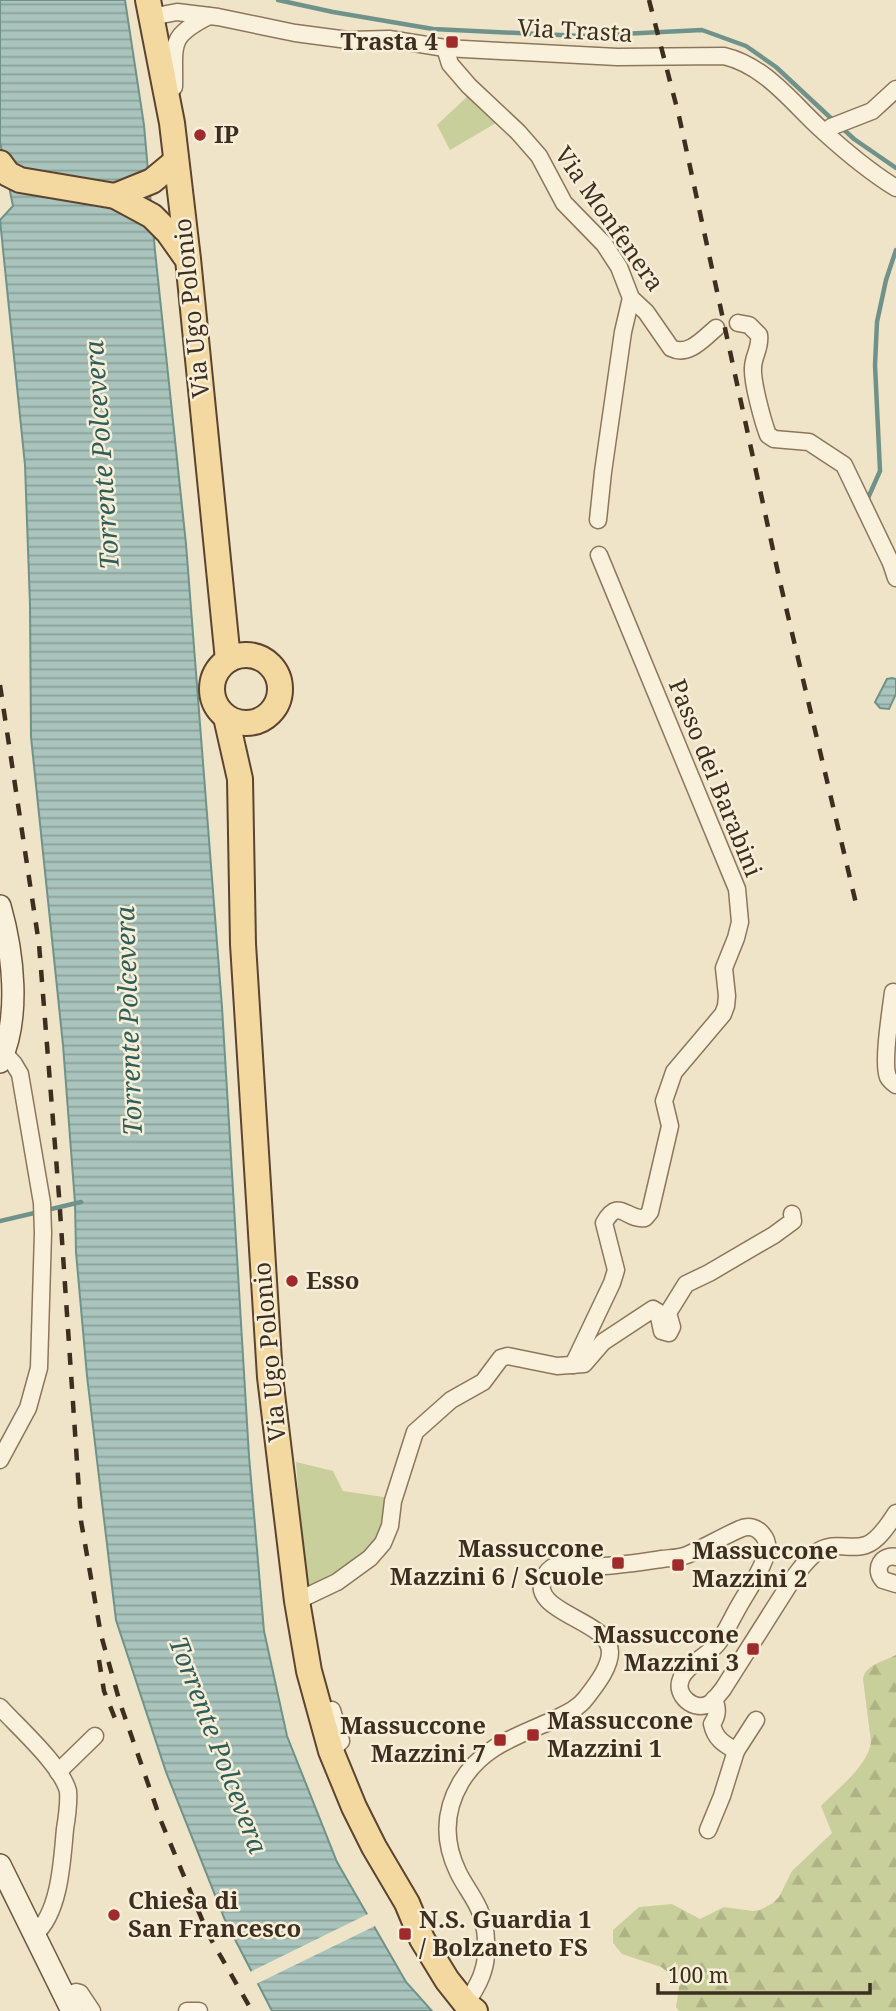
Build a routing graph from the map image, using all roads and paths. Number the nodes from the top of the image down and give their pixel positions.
1 (157, 6) edge
2 (215, 10) edge
3 (445, 48) junction
4 (896, 89) edge
5 (172, 124) junction
6 (831, 127) dead end
7 (0, 163) edge
8 (171, 166) junction
9 (896, 188) edge
10 (116, 196) junction
11 (188, 259) junction
12 (631, 298) junction
13 (738, 323) dead end
14 (716, 328) dead end
15 (598, 520) dead end
16 (599, 555) dead end
17 (896, 578) edge
18 (239, 657) junction
19 (226, 717) junction
20 (259, 720) junction
21 (240, 779) junction
22 (0, 906) edge
23 (893, 992) dead end
24 (2, 1058) edge
25 (896, 1085) edge
26 (792, 1214) dead end
27 (573, 1365) junction
28 (0, 1460) edge
29 (896, 1513) edge
30 (896, 1557) edge
31 (896, 1584) edge
32 (296, 1601) junction
33 (326, 1690) dead end
34 (714, 1699) junction
35 (0, 1707) edge
36 (756, 1720) dead end
37 (96, 1736) dead end
38 (331, 1751) junction
39 (736, 1751) junction
40 (58, 1772) junction
41 (708, 1830) dead end
42 (0, 1865) edge
43 (36, 1934) junction
44 (69, 2003) edge
45 (470, 2007) edge
46 (92, 2011) edge
47 (187, 2011) edge
48 (199, 2011) edge

1 - 2 street, Via Trasta
1 - 5 main road, Via Ugo Polonio
2 - 3 street, Via Trasta
2 - 5 street
3 - 9 street, Via Trasta
3 - 12 street, Via Monfenera
4 - 6 street
5 - 8 main road, Via Ugo Polonio
7 - 10 main road
8 - 10 main road
8 - 11 main road, Via Ugo Polonio
10 - 11 main road
11 - 18 main road, Via Ugo Polonio
12 - 14 street, Via Monfenera
12 - 15 street
13 - 17 street
16 - 27 street, Passo dei Barabini
18 - 19 main road, Via Ugo Polonio
18 - 20 main road, Via Ugo Polonio
19 - 20 main road
19 - 21 main road, Via Ugo Polonio
20 - 21 main road, Via Ugo Polonio
21 - 32 main road, Via Ugo Polonio
22 - 24 main road
23 - 25 street
24 - 28 street
26 - 27 street
27 - 32 street
29 - 34 street
30 - 31 street
32 - 38 main road, Via Ugo Polonio
33 - 38 street
34 - 39 street
34 - 45 street
35 - 40 street
36 - 39 street
37 - 40 street
38 - 45 main road, Via Ugo Polonio
39 - 41 street
40 - 43 street
42 - 43 main road
43 - 44 main road
44 - 46 street
47 - 48 street

